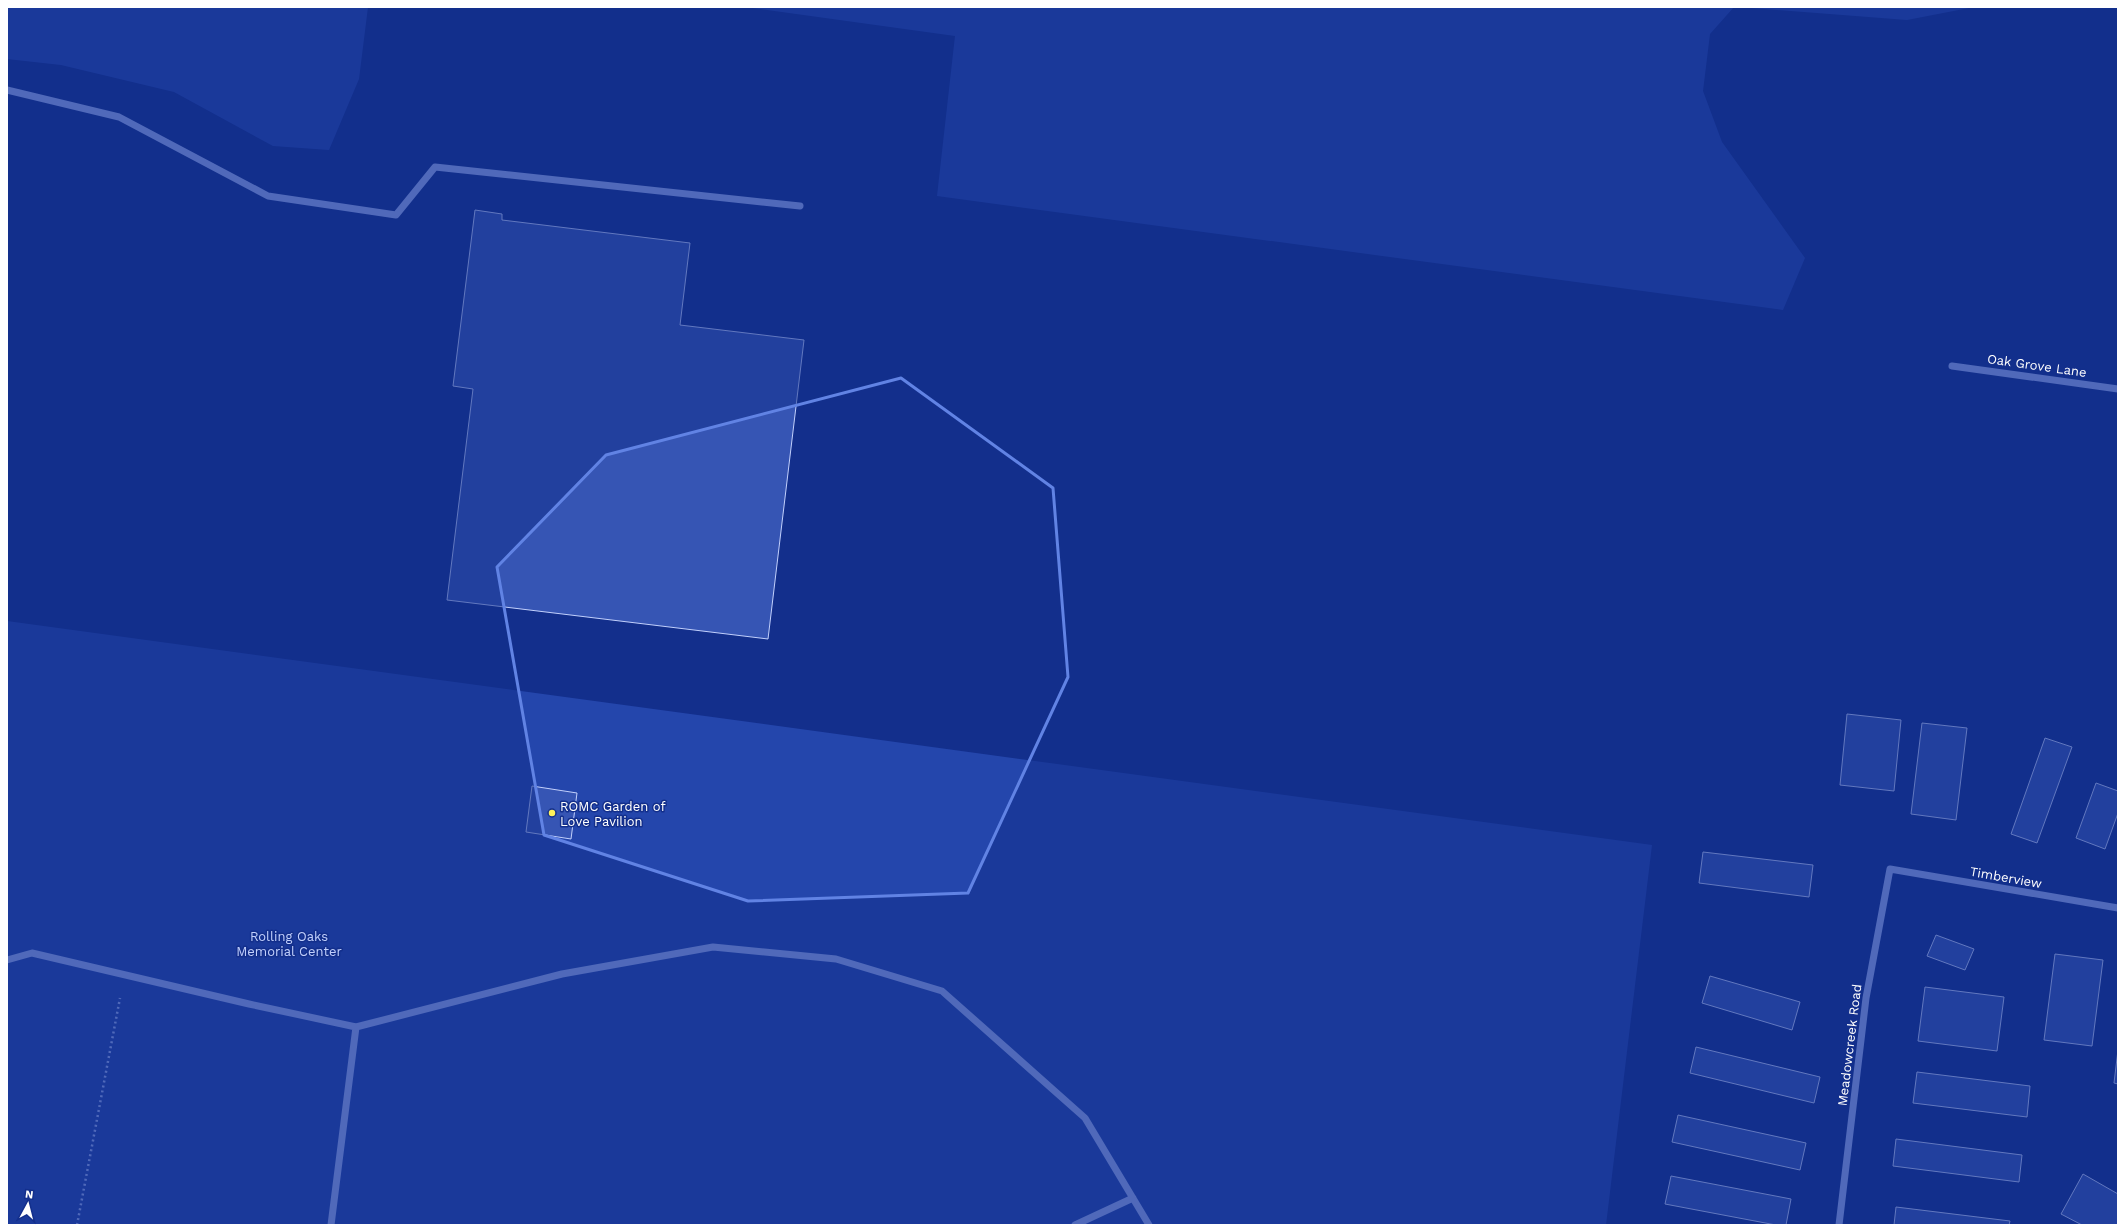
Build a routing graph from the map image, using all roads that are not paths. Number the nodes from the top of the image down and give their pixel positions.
1 (7, 90) edge
2 (800, 206) dead end
3 (1952, 366) dead end
4 (2118, 389) edge
5 (1890, 869) joint
6 (2118, 908) edge
7 (7, 960) edge
8 (356, 1027) junction
9 (1133, 1198) junction
10 (331, 1225) edge
11 (1076, 1225) edge
12 (1149, 1225) edge
13 (1839, 1225) edge

1 - 2 street
3 - 4 street, Oak Grove Lane
5 - 6 street, Timberview
5 - 13 street, Meadowcreek Road
7 - 8 street
8 - 9 street
8 - 10 street
9 - 11 street
9 - 12 street

